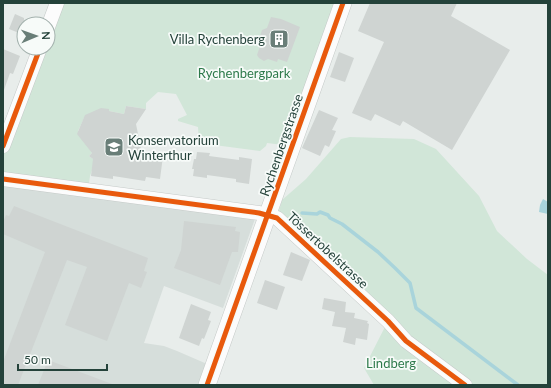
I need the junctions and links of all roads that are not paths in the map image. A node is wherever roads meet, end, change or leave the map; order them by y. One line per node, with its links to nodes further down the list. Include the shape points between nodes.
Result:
1 (57, 3): 3 (street)
2 (343, 3): 7 (street, Rychenbergstrasse)
3 (52, 16)
4 (37, 56): 5 (street)
5 (3, 146)
6 (3, 179): 7 (street, Tössertobelstrasse)
7 (268, 215): 8 (street, Rychenbergstrasse); 9 (street, Tössertobelstrasse, via 278,218 406,341)
8 (207, 385)
9 (465, 385)

